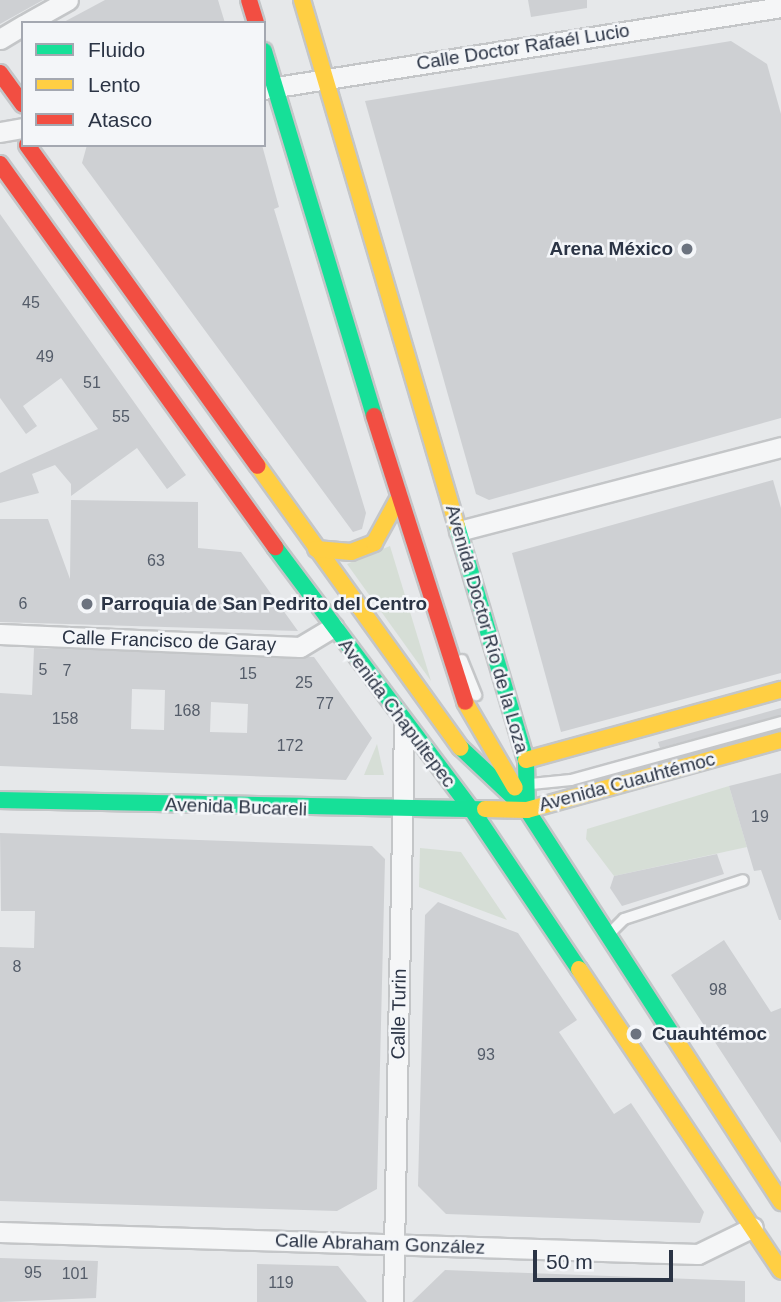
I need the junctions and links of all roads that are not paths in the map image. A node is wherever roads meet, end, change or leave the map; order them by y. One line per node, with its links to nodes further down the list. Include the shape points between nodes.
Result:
1 (68, 0): 5 (street)
2 (249, 0): 6 (main road)
3 (302, 0): 11 (main road, Avenida Doctor Río de la Loza)
4 (779, 8): 11 (street, Calle Doctor Rafaél Lucio)
5 (31, 21)
6 (255, 21)
7 (21, 26): 8 (street)
8 (0, 39)
9 (266, 63): 12 (main road, Avenida Doctor Río de la Loza)
10 (0, 73): 14 (main road)
11 (325, 78): 12 (street, Calle Doctor Rafaél Lucio); 23 (main road, Avenida Doctor Río de la Loza)
12 (270, 88): 22 (main road, Avenida Doctor Río de la Loza)
13 (0, 93): 16 (lane)
14 (21, 103)
15 (0, 108): 16 (main road, Avenida Chapultepec)
16 (18, 133)
17 (28, 147): 24 (main road, Avenida Chapultepec)
18 (39, 147): 24 (lane)
19 (52, 147): 24 (main road, Avenida Chapultepec)
20 (0, 164): 25 (main road, Avenida Chapultepec)
21 (781, 447): 23 (street)
22 (397, 501): 24 (main road, via 374,543); 32 (lane, via 483,710); 33 (main road, Avenida Doctor Río de la Loza, via 455,684)
23 (459, 531): 32 (main road, Avenida Doctor Río de la Loza)
24 (327, 550): 33 (lane, via 438,703); 37 (main road, Avenida Chapultepec, via 465,754)
25 (333, 627): 26 (street, Calle Francisco de Garay, via 300,647); 30 (main road, Avenida Chapultepec)
26 (0, 634)
27 (781, 690): 32 (main road)
28 (781, 701): 32 (lane, via 560,761)
29 (781, 722): 34 (lane, via 571,780)
30 (404, 726): 36 (main road, Avenida Chapultepec); 38 (street, Calle Turin)
31 (781, 740): 37 (main road, Avenida Cuauhtémoc)
32 (526, 760): 34 (main road, Avenida Doctor Río de la Loza)
33 (508, 776): 34 (lane); 37 (main road, Avenida Doctor Río de la Loza)
34 (527, 783): 37 (main road, Avenida Doctor Río de la Loza)
35 (0, 800): 38 (main road, Avenida Bucareli)
36 (472, 810): 37 (main road, Avenida Cuauhtémoc); 38 (main road, Avenida Bucareli); 42 (main road, Avenida Chapultepec)
37 (527, 810): 40 (main road, Avenida Chapultepec)
38 (404, 811): 44 (street, Calle Turin)
39 (743, 880): 40 (lane, via 624,919)
40 (608, 935): 41 (main road, Avenida Chapultepec)
41 (778, 1192)
42 (753, 1227): 44 (street, Calle Abraham González, via 698,1254); 45 (main road, Avenida Chapultepec)
43 (0, 1232): 44 (street, Calle Abraham González)
44 (394, 1244): 46 (street, Calle Turin)
45 (781, 1271)
46 (393, 1302)

